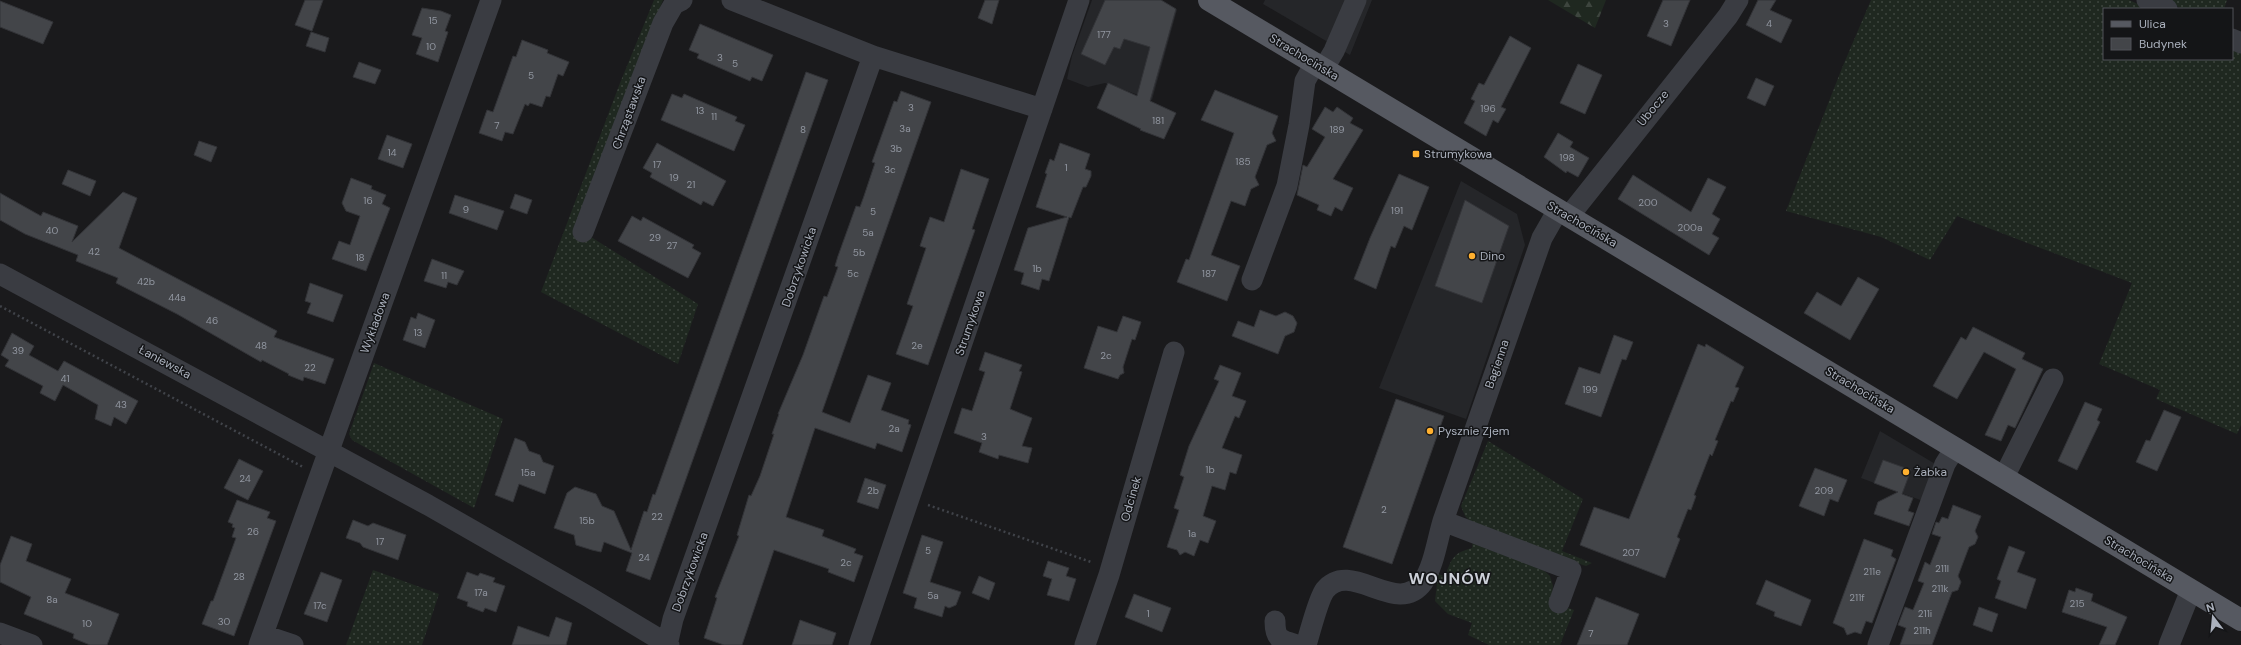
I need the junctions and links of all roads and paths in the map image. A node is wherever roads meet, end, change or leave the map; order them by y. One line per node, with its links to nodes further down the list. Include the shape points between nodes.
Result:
1 (682, 0): 14 (street, Chrząstawska, via 674,4 664,23)
2 (732, 0): 10 (street)
3 (1079, 0): 12 (street, Strumykowa)
4 (1209, 0): 11 (main road, Strachocińska)
5 (1356, 0): 11 (street, via 1334,51)
6 (1738, 0): 13 (street, Ubocze, via 1728,16)
7 (2147, 0): 9 (street)
8 (484, 2): 21 (street, Wykładowa)
9 (2165, 8)
10 (873, 56): 12 (street); 35 (street, Dobrzykowicka, via 673,619)
11 (1319, 66): 13 (main road, Strachocińska); 16 (street, via 1305,81 1288,186)
12 (1042, 109): 24 (street, Strumykowa)
13 (1563, 213): 20 (main road, Strachocińska); 25 (street, Bagienna, via 1542,238)
14 (583, 232)
15 (0, 274): 21 (street, Łaniewska)
16 (1252, 280)
17 (0, 306): 22 (path, via 301,467)
18 (1174, 352): 26 (street, Odcinek)
19 (2053, 379): 23 (street)
20 (1954, 448): 23 (main road, Strachocińska); 40 (street, via 1945,464)
21 (329, 450): 22 (street, Wykładowa); 35 (street, Łaniewska, via 576,589)
22 (321, 473): 32 (street, Wykładowa)
23 (2004, 478): 27 (main road, Strachocińska)
24 (909, 498): 26 (path); 36 (street, Strumykowa)
25 (1443, 521): 28 (street, via 1571,570); 39 (street, Bagienna, via 1430,569 1422,583 1404,594 1394,594 1346,580 1334,582 1324,591)
26 (1111, 569): 37 (street, Odcinek)
27 (2191, 590): 29 (main road, Strachocińska); 41 (street)
28 (1559, 603)
29 (2241, 620)
30 (1275, 621): 38 (street, via 1275,633 1278,638)
31 (0, 633): 33 (street)
32 (261, 640): 34 (street)
33 (32, 645)
34 (293, 645)
35 (668, 645)
36 (859, 645)
37 (1085, 645)
38 (1297, 645)
39 (1306, 645)
40 (1878, 645)
41 (2169, 645)

